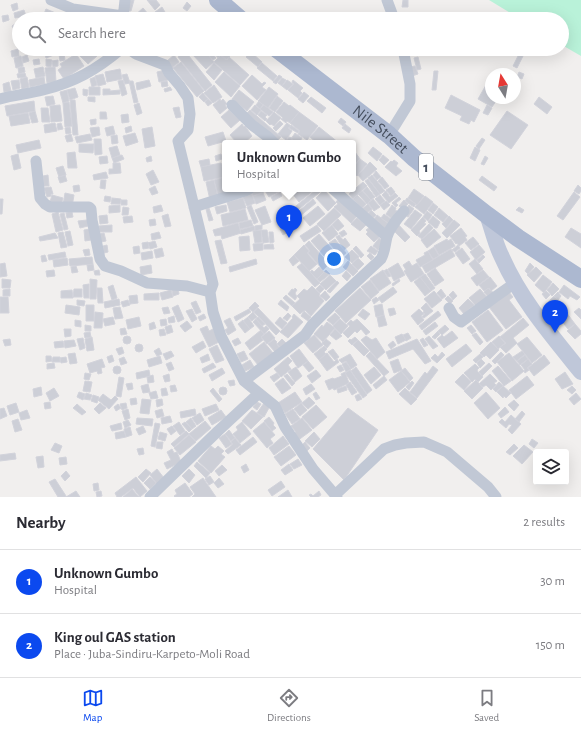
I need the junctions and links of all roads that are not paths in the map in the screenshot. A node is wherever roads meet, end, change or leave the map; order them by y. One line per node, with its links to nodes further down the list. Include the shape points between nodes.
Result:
1 (51, 0): 5 (street, via 74,9)
2 (125, 0): 6 (street)
3 (218, 0): 7 (main road)
4 (387, 0): 8 (street)
5 (92, 12)
6 (124, 12)
7 (232, 12)
8 (391, 12)
9 (112, 56): 13 (street, via 91,72 72,81)
10 (141, 56): 20 (street, via 165,65 188,98 188,130 178,141)
11 (286, 56): 15 (main road, Nile Street / 1)
12 (404, 56): 15 (street, via 410,84 410,101)
13 (0, 99)
14 (232, 105): 16 (street)
15 (390, 135): 22 (main road, Nile Street / 1, via 414,158)
16 (271, 140)
17 (36, 161): 26 (street, via 40,198 45,204 50,207 91,209 100,259 105,266 147,283 187,286)
18 (242, 192): 20 (street)
19 (335, 192): 23 (street)
20 (194, 207): 26 (street, via 213,284)
21 (404, 211): 23 (street, via 392,225)
22 (487, 215): 24 (main road, Nile Street / 1); 25 (main road, via 500,254)
23 (387, 237): 29 (street, via 385,252 381,259 334,302 305,335)
24 (581, 279)
25 (515, 284): 27 (street, via 461,322 454,317); 28 (main road)
26 (210, 292): 29 (street, via 221,336)
27 (449, 308)
28 (581, 372)
29 (244, 381): 30 (street)
30 (259, 393): 31 (street, via 275,406 285,427 313,469); 32 (street)
31 (336, 496): 33 (street, via 384,449 406,443 424,442 447,452)
32 (150, 497)
33 (496, 497)

